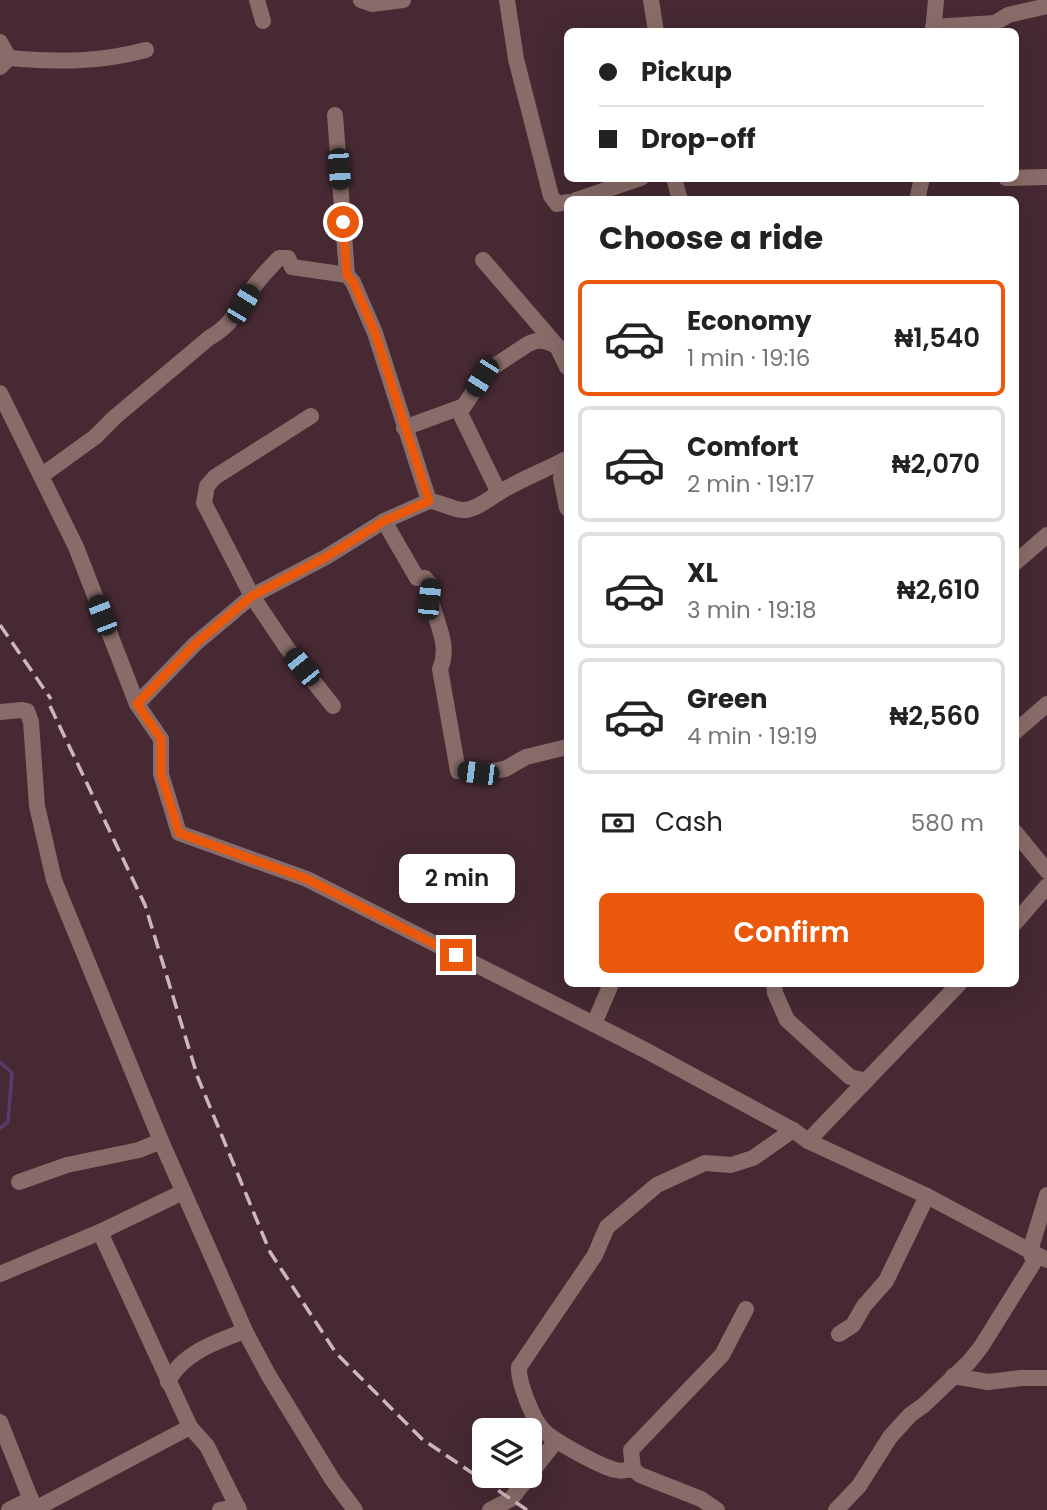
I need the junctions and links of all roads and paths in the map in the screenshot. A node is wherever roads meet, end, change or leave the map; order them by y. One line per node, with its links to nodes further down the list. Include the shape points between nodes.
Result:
1 (257, 0): 8 (street)
2 (361, 0): 3 (street, via 372,4)
3 (403, 0)
4 (507, 0): 20 (street, via 516,59 551,196 557,204)
5 (651, 0): 9 (street)
6 (936, 0): 10 (street)
7 (1047, 6): 11 (street, via 1008,15 995,23)
8 (263, 21)
9 (655, 28)
10 (933, 28)
11 (943, 28)
12 (0, 42): 14 (street)
13 (146, 50): 14 (street, via 112,59)
14 (5, 62)
15 (335, 116): 22 (street)
16 (1047, 177): 17 (street)
17 (1019, 178)
18 (628, 182): 19 (street)
19 (588, 196)
20 (564, 203)
21 (483, 260): 23 (street)
22 (347, 275): 27 (street, via 375,333); 31 (street, via 292,267 288,258 279,258 224,330)
23 (563, 355): 25 (street, via 544,340 528,344 487,371)
24 (0, 393): 31 (street)
25 (458, 410): 27 (street); 33 (street)
26 (311, 416): 39 (street, via 207,486 207,513)
27 (404, 428): 35 (street)
28 (564, 461): 30 (street)
29 (564, 467): 32 (street)
30 (544, 470): 32 (street); 33 (street)
31 (41, 476): 40 (street, via 76,547)
32 (561, 478): 34 (street)
33 (499, 493): 35 (street, via 465,510)
34 (564, 493)
35 (429, 501): 36 (street)
36 (384, 521): 39 (street); 45 (street, via 417,578 430,584 429,599 444,644 440,669 458,771 505,769 526,757)
37 (1047, 535): 38 (street)
38 (1019, 560)
39 (252, 596): 40 (street, via 195,644); 42 (street)
40 (137, 704): 53 (street, via 161,739 161,774 179,833 307,879)
41 (1047, 704): 44 (street)
42 (333, 706)
43 (0, 712): 56 (street, via 27,711 37,806 54,880)
44 (1019, 728)
45 (564, 748)
46 (1019, 837): 47 (street)
47 (1047, 871)
48 (1047, 886): 49 (street)
49 (1019, 918)
50 (610, 987): 53 (street)
51 (774, 987): 54 (street, via 786,1020 850,1077)
52 (956, 987): 54 (street)
53 (594, 1024): 55 (street)
54 (866, 1081): 57 (street)
55 (793, 1130): 57 (street); 74 (street, via 754,1158 731,1165 705,1163 657,1185 607,1227 595,1255 519,1367 536,1419)
56 (161, 1140): 58 (street); 59 (street)
57 (808, 1141): 61 (street)
58 (19, 1182)
59 (183, 1192): 62 (street); 67 (street)
60 (1047, 1195): 63 (street)
61 (927, 1196): 63 (street); 68 (street, via 886,1281 853,1325)
62 (100, 1232): 65 (street); 71 (street)
63 (1030, 1251): 64 (street); 69 (street, via 1034,1262 1014,1297 981,1347)
64 (1047, 1260)
65 (0, 1274)
66 (746, 1309): 76 (street, via 722,1355 631,1450)
67 (245, 1331): 71 (street, via 210,1344 174,1370); 82 (street)
68 (839, 1334)
69 (953, 1376): 70 (street, via 988,1382); 85 (street, via 890,1437 859,1486)
70 (1047, 1378)
71 (168, 1382): 73 (street)
72 (1, 1426): 78 (street)
73 (190, 1427): 78 (street); 79 (street, via 207,1446)
74 (556, 1441): 75 (street); 76 (street, via 615,1470)
75 (542, 1459)
76 (632, 1469): 84 (street)
77 (520, 1488): 83 (street, via 511,1499)
78 (34, 1506): 80 (street)
79 (238, 1509): 81 (street)
80 (9, 1510)
81 (220, 1510)
82 (355, 1510)
83 (489, 1510)
84 (717, 1510)
85 (836, 1510)

